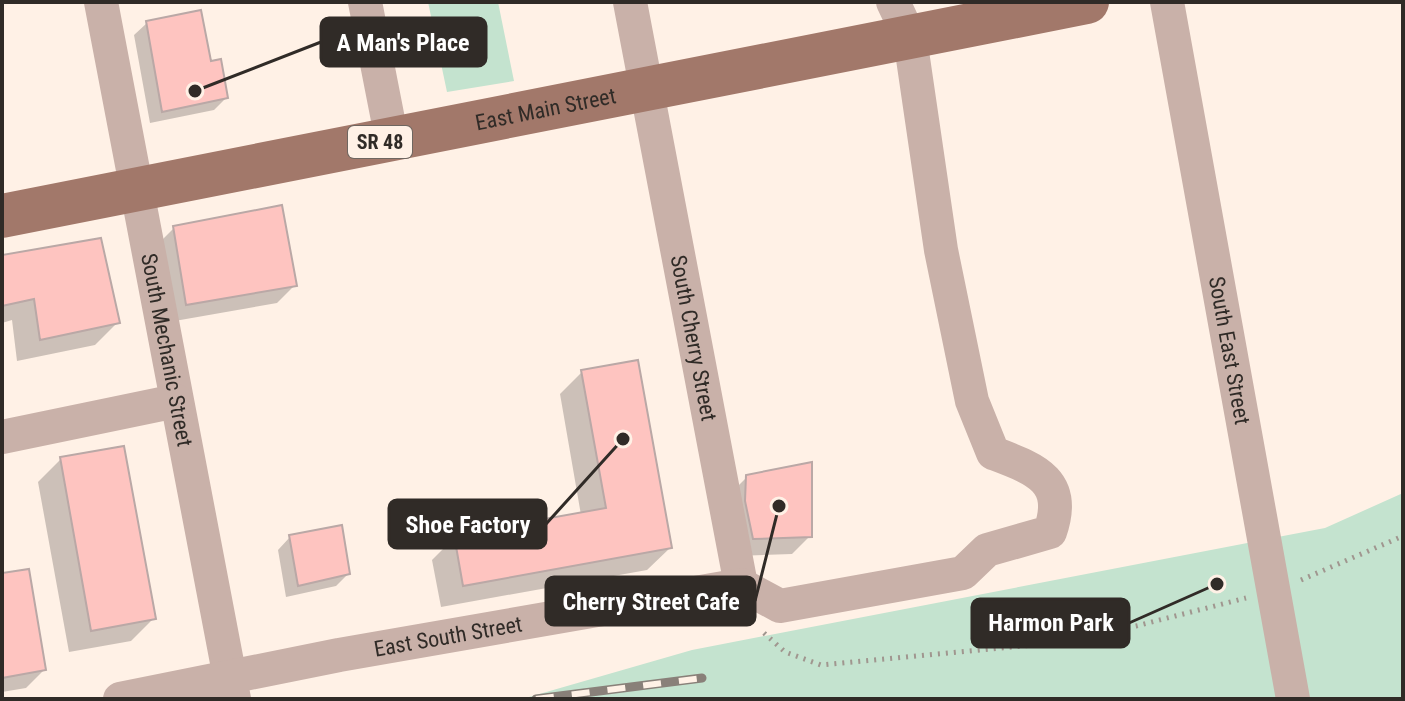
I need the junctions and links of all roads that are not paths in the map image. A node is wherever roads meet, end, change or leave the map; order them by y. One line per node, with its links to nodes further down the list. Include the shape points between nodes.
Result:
1 (101, 2): 9 (street, South Mechanic Street)
2 (365, 2): 8 (street)
3 (630, 2): 7 (street, South Cherry Street)
4 (1087, 2): 6 (main road, East Main Street / SR 48)
5 (1167, 2): 16 (street, South East Street)
6 (901, 20): 7 (main road, East Main Street / SR 48); 13 (street, via 972,401 993,453 1029,466 1049,482 1057,510 1050,532 987,550 963,573 780,606)
7 (646, 89): 8 (main road, East Main Street / SR 48); 13 (street, South Cherry Street)
8 (392, 140): 9 (main road, East Main Street / SR 48)
9 (138, 191): 10 (main road, East Main Street / SR 48); 11 (street, South Mechanic Street)
10 (2, 216)
11 (176, 401): 12 (street); 14 (street, South Mechanic Street)
12 (2, 437)
13 (741, 585): 14 (street, East South Street)
14 (232, 688): 15 (street, East South Street)
15 (120, 699)
16 (1293, 699)

